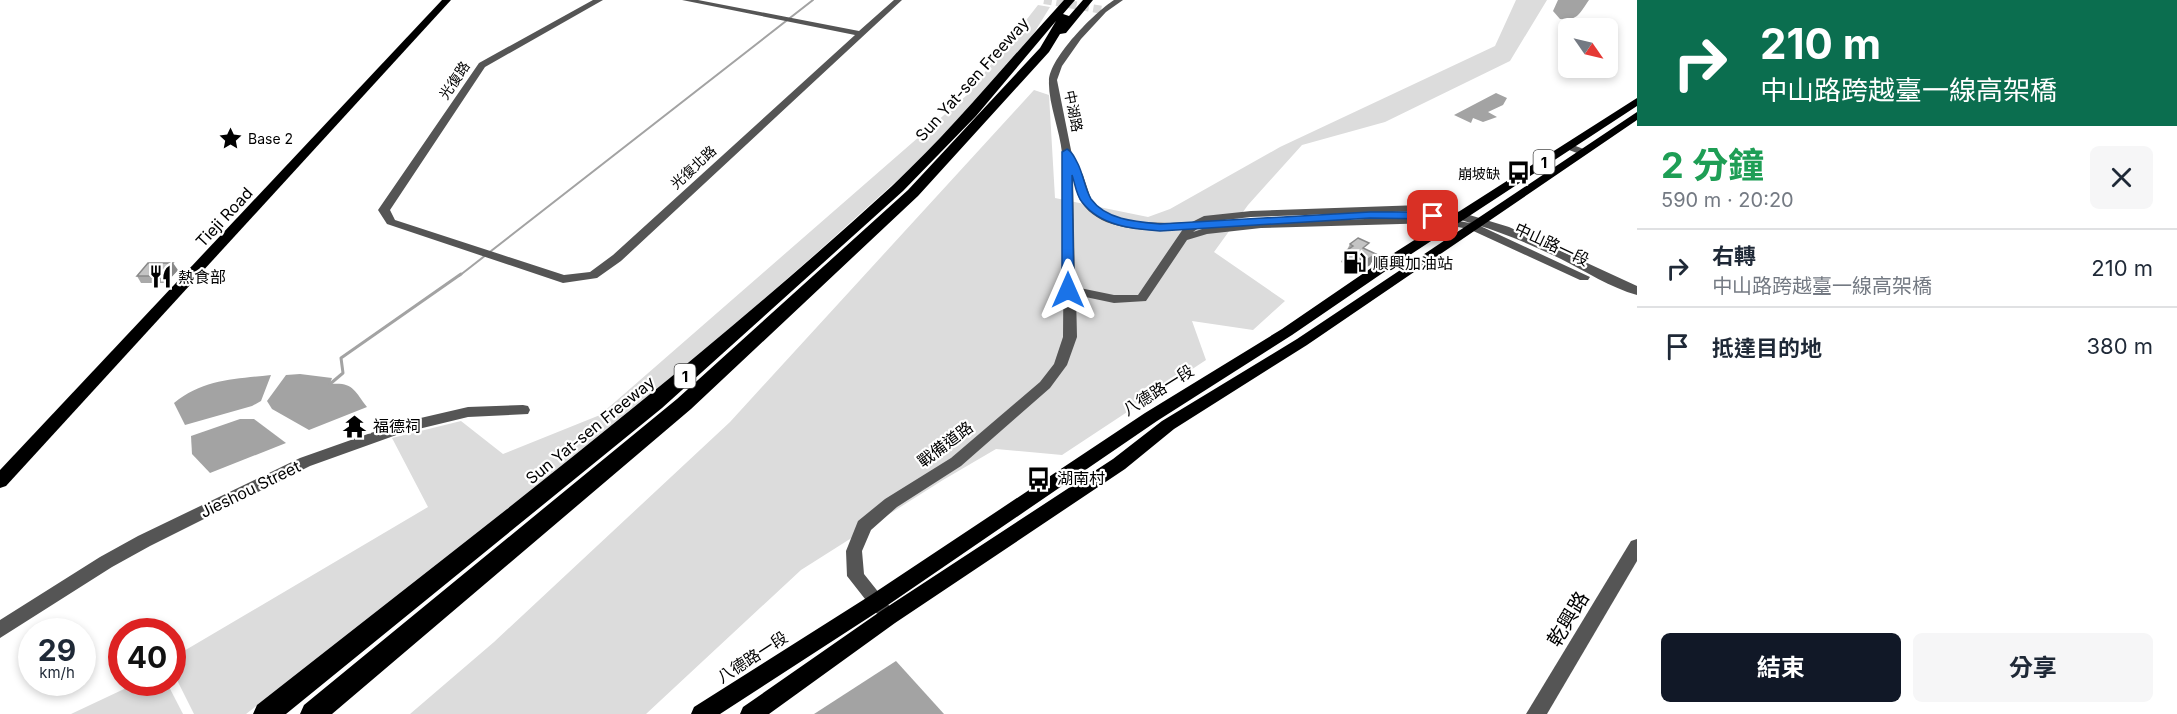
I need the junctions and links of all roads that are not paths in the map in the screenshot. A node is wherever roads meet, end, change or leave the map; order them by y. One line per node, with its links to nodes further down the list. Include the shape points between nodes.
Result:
1 (447, 0): 23 (main road, Tieji Road)
2 (599, 0): 19 (street, 光復路, via 482,65 384,210)
3 (607, 0): 19 (street, 光復路, via 490,64 396,204)
4 (686, 0): 11 (street)
5 (898, 0): 11 (street, 光復北路)
6 (1058, 0): 12 (highway)
7 (1070, 0): 12 (highway, Sun Yat-sen Freeway / 1)
8 (1075, 0): 12 (highway, Sun Yat-sen Freeway / 1)
9 (1088, 0): 12 (highway)
10 (1119, 0): 16 (street, 中湖路, via 1103,10 1078,37 1053,80)
11 (861, 34): 19 (street, 光復北路, via 639,238 593,275 563,279)
12 (1040, 44): 28 (highway, Sun Yat-sen Freeway / 1, via 898,188 673,387); 29 (highway, Sun Yat-sen Freeway / 1, via 979,124 914,193 684,404)
13 (1637, 101): 15 (main road, 八德路一段 / 1)
14 (1637, 115): 17 (main road, 八德路一段 / 1)
15 (1568, 146): 17 (street); 18 (main road, 八德路一段 / 1)
16 (1067, 152): 20 (street, 中湖路); 21 (street, via 1085,199 1099,213 1118,221 1160,227 1370,215 1446,217 1481,225)
17 (1582, 152): 18 (main road, 八德路一段 / 1)
18 (1467, 221): 20 (street, via 1261,225 1205,231 1181,243 1142,298 1116,300); 21 (street, 中山路一段); 25 (main road, 八德路一段 / 1, via 1385,265); 26 (main road, 八德路一段 / 1, via 1302,342 1168,425 1119,464)
19 (391, 222)
20 (1068, 290): 25 (street, 戰備道路, via 1070,337 1060,365 1045,385 956,462 864,525 854,552 856,576)
21 (1636, 295)
22 (523, 410): 27 (street, Jieshou Street, via 468,412 399,428 305,462 116,557)
23 (0, 482)
24 (1637, 546): 32 (street, 乾興路)
25 (878, 601): 26 (street, 戰備道路); 30 (main road, 八德路一段 / 1)
26 (888, 617): 31 (main road, 八德路一段 / 1)
27 (0, 630)
28 (266, 714)
29 (313, 714)
30 (702, 714)
31 (751, 714)
32 (1536, 714)

